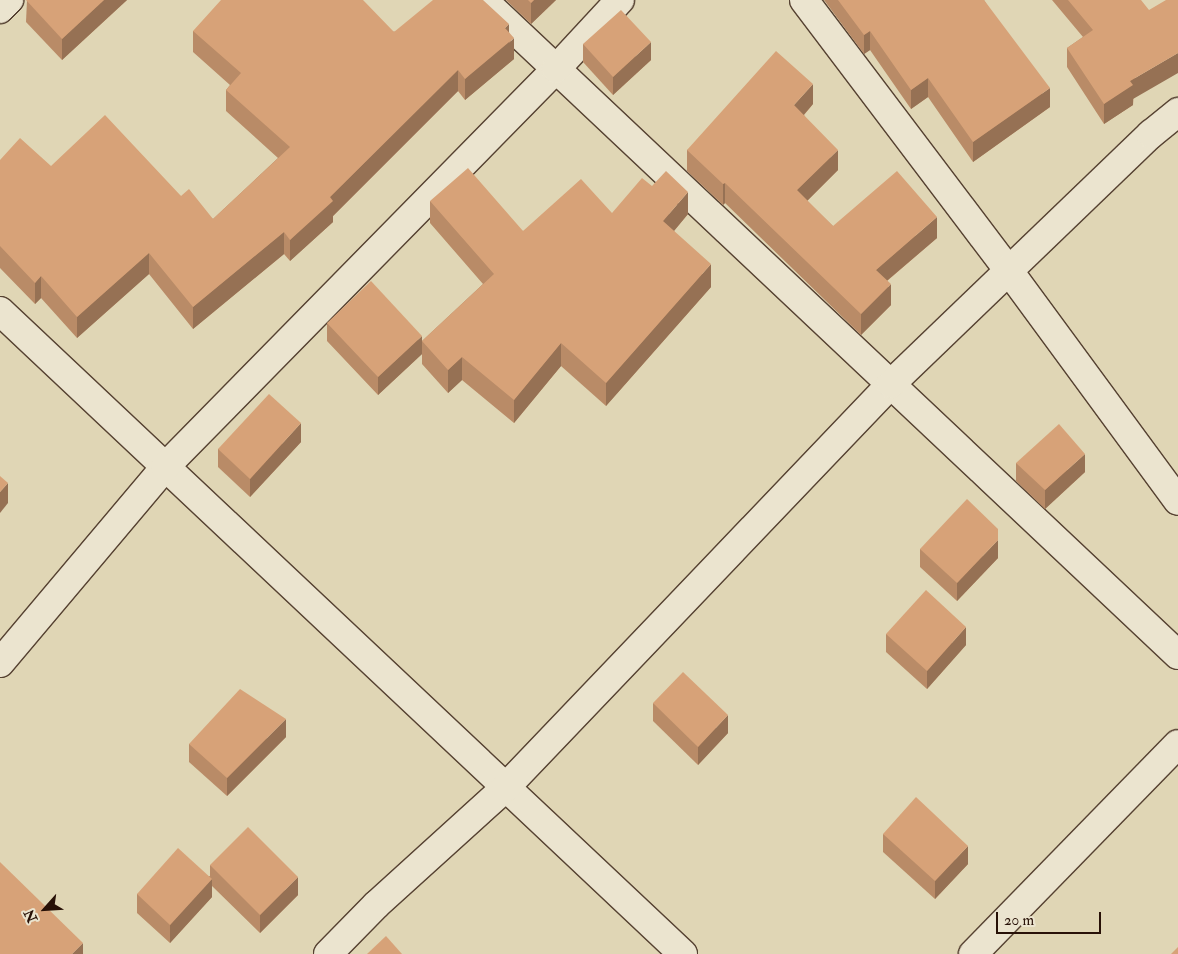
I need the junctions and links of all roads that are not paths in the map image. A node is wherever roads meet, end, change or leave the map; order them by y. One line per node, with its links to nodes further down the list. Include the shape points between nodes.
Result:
1 (9, 0): 5 (street)
2 (483, 0): 6 (street)
3 (620, 0): 6 (street)
4 (804, 0): 8 (street)
5 (0, 9)
6 (556, 69): 10 (street); 11 (street)
7 (1178, 112): 8 (street)
8 (1009, 271): 10 (street); 12 (street)
9 (0, 311): 11 (street)
10 (891, 384): 13 (street); 16 (street)
11 (165, 467): 14 (street); 16 (street)
12 (1178, 502)
13 (1178, 655)
14 (0, 663)
15 (1178, 744): 19 (street)
16 (506, 787): 17 (street, via 376,905); 18 (street)
17 (328, 954)
18 (683, 954)
19 (973, 954)

